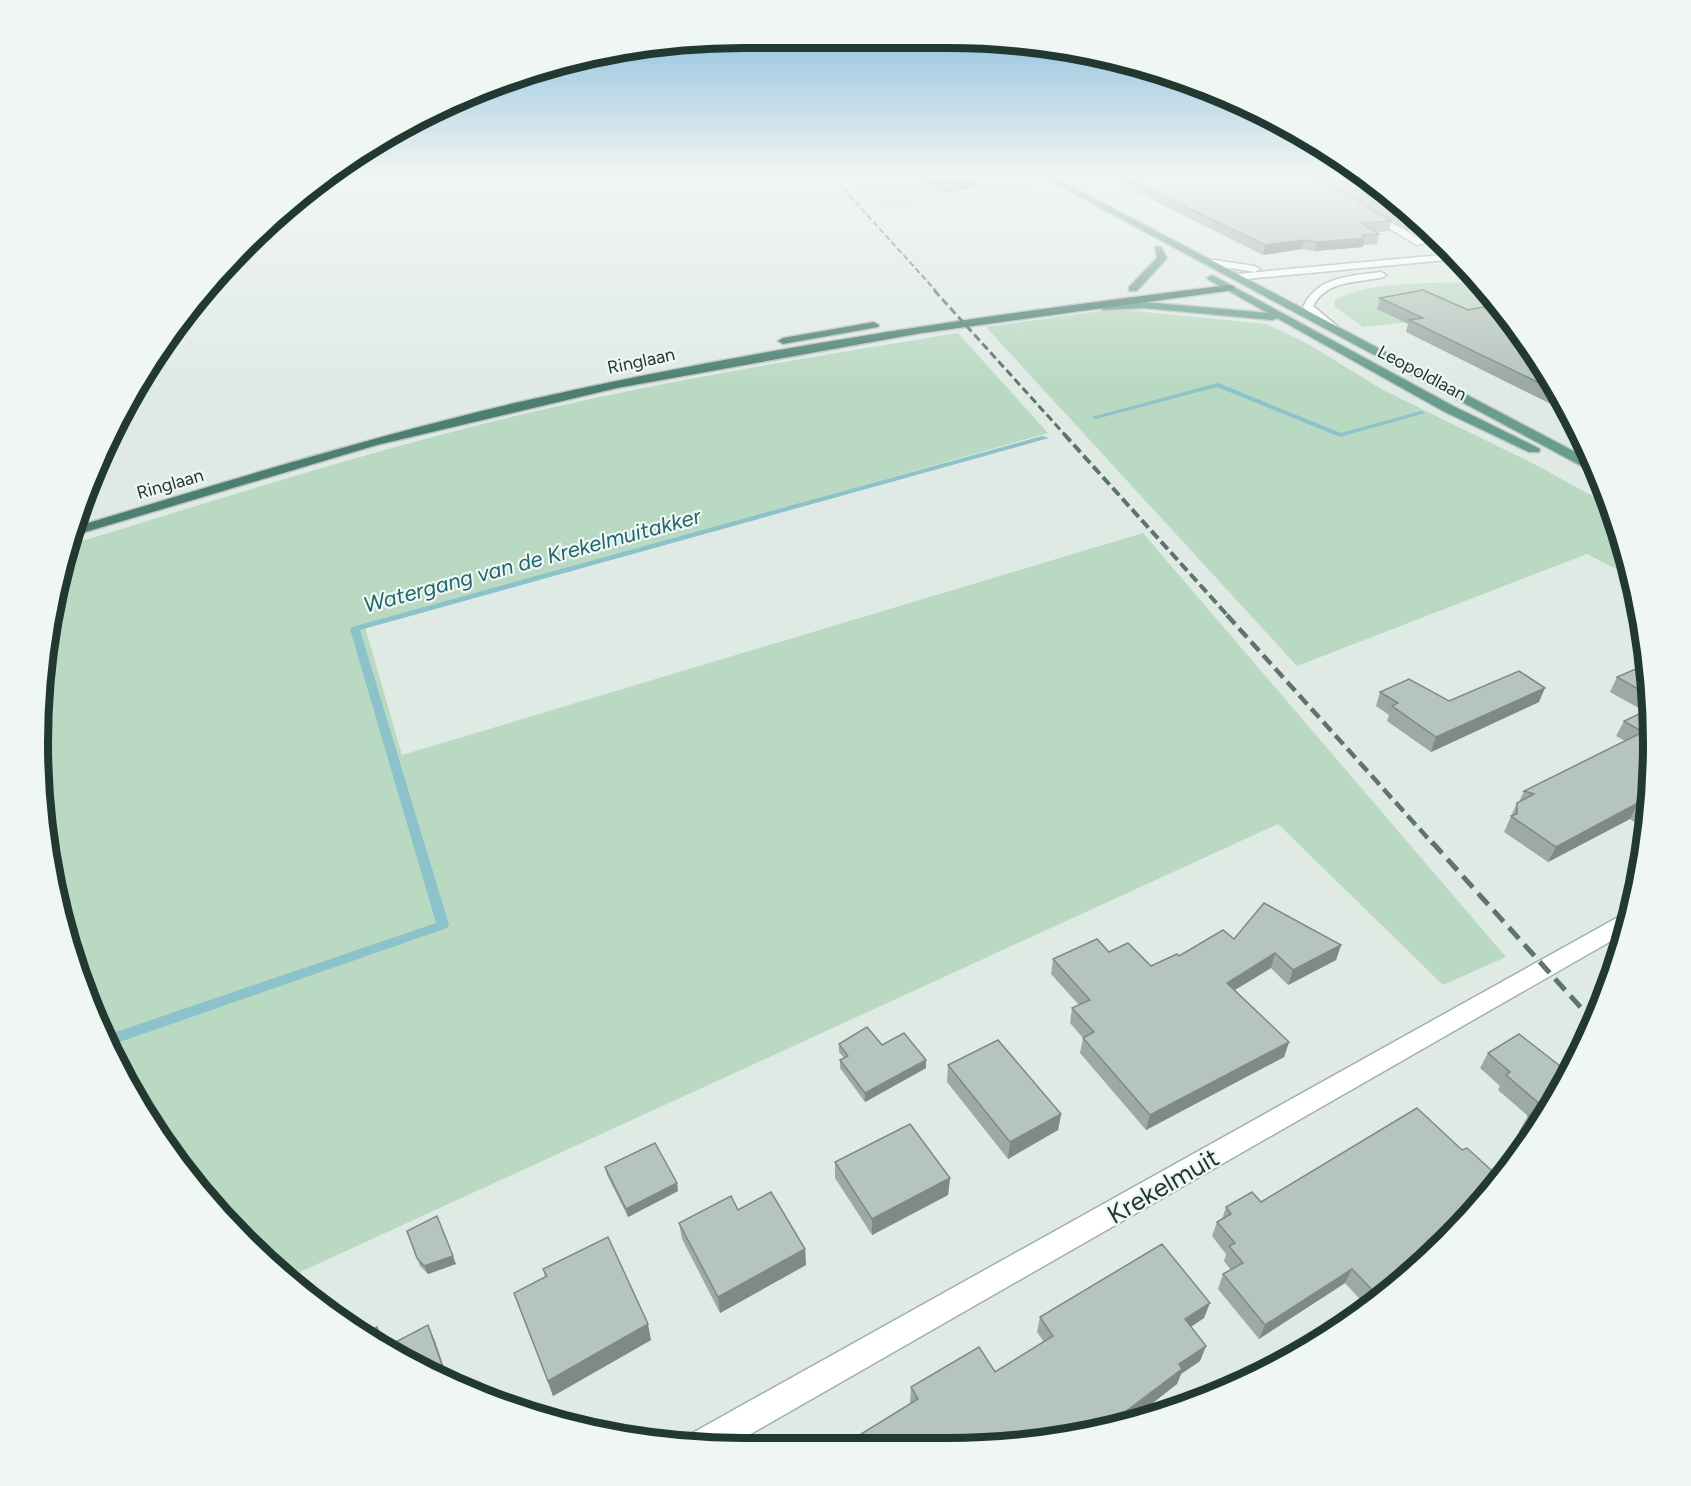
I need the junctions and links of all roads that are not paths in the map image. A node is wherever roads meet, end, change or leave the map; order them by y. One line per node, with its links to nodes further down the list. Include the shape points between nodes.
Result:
1 (1150, 244): 3 (main road)
2 (1175, 244): 6 (main road)
3 (1158, 249): 5 (main road); 12 (main road, via 1162,258)
4 (1444, 257): 7 (main road)
5 (1178, 259)
6 (1207, 262): 7 (main road); 9 (main road)
7 (1313, 270): 9 (main road)
8 (1211, 277): 9 (main road); 11 (main road, Leopoldlaan); 12 (highway, Ringlaan)
9 (1236, 277): 10 (main road, Leopoldlaan)
10 (1253, 286): 11 (main road); 15 (main road, Leopoldlaan); 15 (main road, via 1386,275 1326,285 1314,293 1308,307)
11 (1230, 288): 13 (highway, Ringlaan); 14 (main road, Leopoldlaan)
12 (1132, 289): 18 (highway, Ringlaan, via 886,323 625,373 396,425)
13 (1075, 307): 14 (main road, via 1143,305); 19 (highway, Ringlaan, via 921,329 623,383 414,431)
14 (1285, 320): 17 (main road, Leopoldlaan, via 1449,409)
15 (1333, 328): 16 (main road, Leopoldlaan)
16 (1583, 461)
17 (1590, 477)
18 (87, 514)
19 (82, 530)
20 (1618, 927): 21 (main road, Krekelmuit)
21 (715, 1437)

